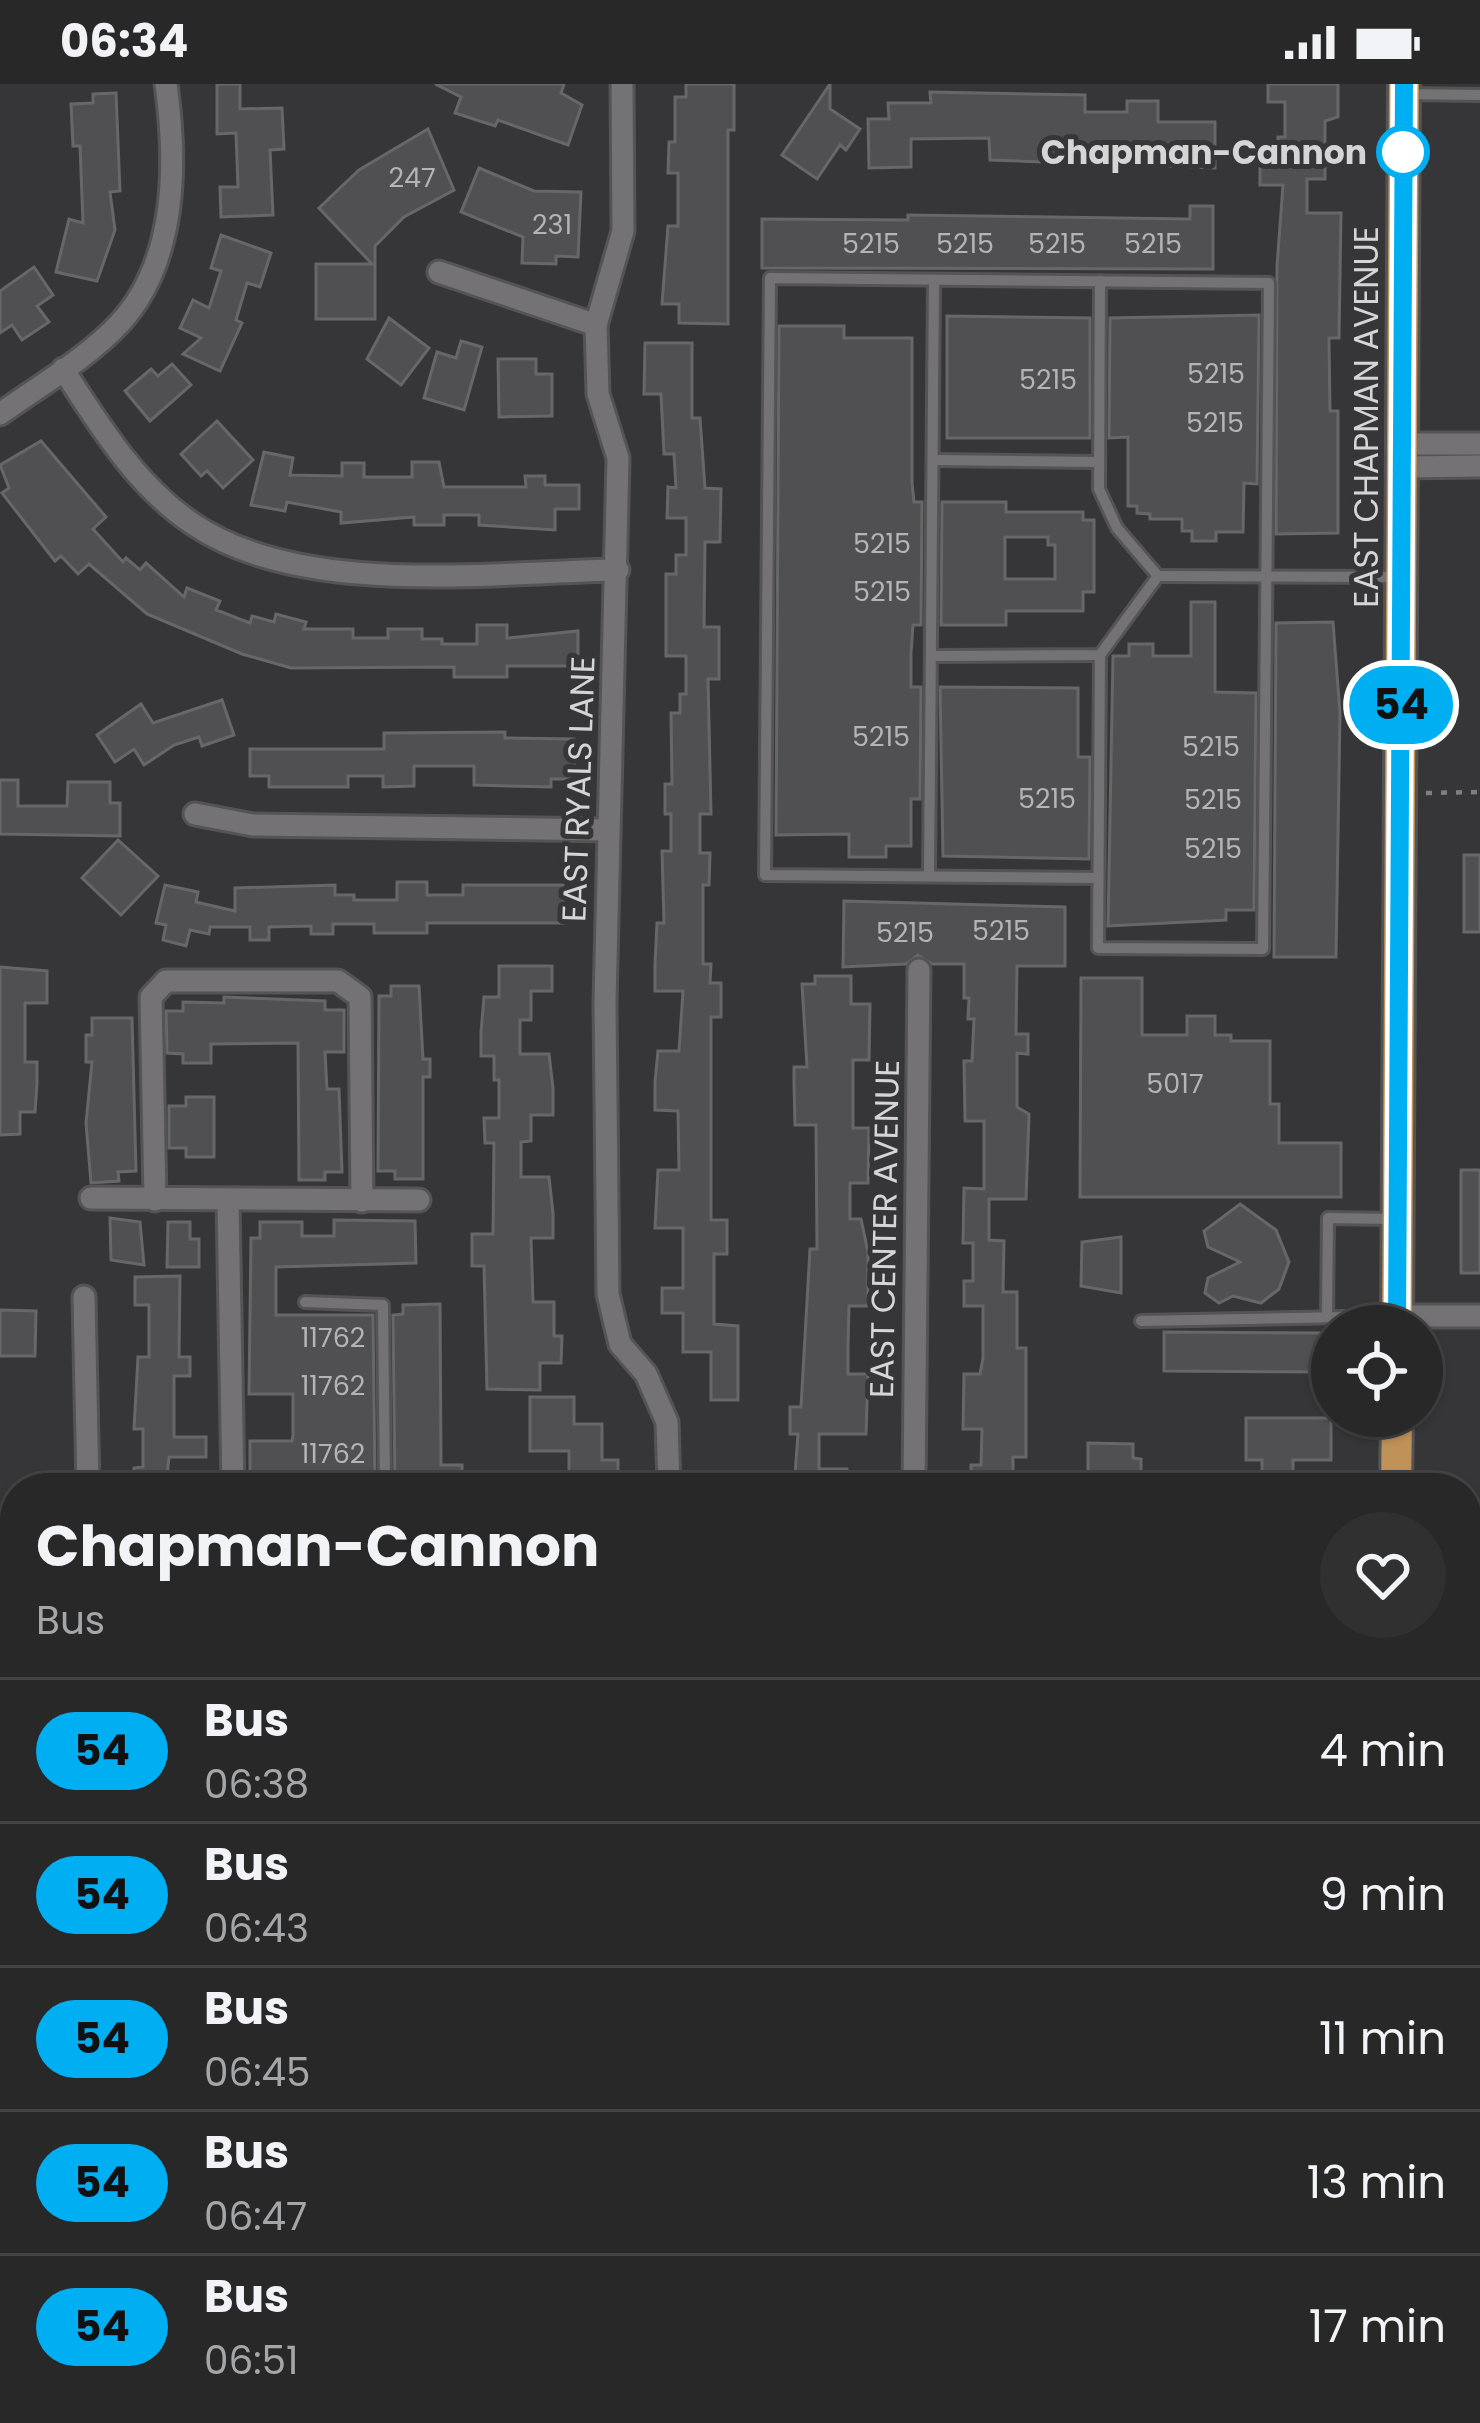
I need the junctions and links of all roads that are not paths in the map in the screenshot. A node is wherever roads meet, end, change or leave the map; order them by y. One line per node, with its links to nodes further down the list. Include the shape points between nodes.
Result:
1 (166, 84): 9 (street, via 171,192 163,243 119,324)
2 (622, 84): 8 (street, EAST RYALS LANE, via 623,231)
3 (1404, 89): 4 (lane); 12 (main road, EAST CHAPMAN AVENUE)
4 (1480, 95)
5 (439, 272): 8 (street)
6 (934, 280): 7 (lane); 13 (lane); 24 (lane, via 770,278 764,875)
7 (1100, 281): 14 (lane); 18 (lane, via 1269,283)
8 (596, 325): 16 (street, EAST RYALS LANE, via 598,394 618,458)
9 (63, 369): 10 (street); 16 (street, via 152,488 194,525 264,556 366,573)
10 (0, 414)
11 (1480, 444): 12 (street)
12 (1402, 456): 15 (street); 19 (main road, EAST CHAPMAN AVENUE)
13 (933, 460): 14 (lane); 21 (lane)
14 (1098, 462): 17 (lane, via 1117,527)
15 (1480, 466)
16 (618, 570): 23 (street, EAST RYALS LANE)
17 (1158, 576): 18 (lane); 20 (lane)
18 (1265, 576): 19 (lane); 25 (lane, via 1263,949 1098,947)
19 (1401, 577): 32 (main road, EAST CHAPMAN AVENUE)
20 (1100, 655): 21 (lane); 25 (lane)
21 (931, 656): 24 (lane)
22 (195, 814): 23 (street, via 253,825)
23 (608, 830): 45 (street, EAST RYALS LANE, via 608,1294 620,1343 646,1374 667,1422)
24 (929, 877): 25 (lane)
25 (1098, 878)
26 (919, 970): 46 (street, EAST CENTER AVENUE)
27 (91, 1198): 28 (street)
28 (155, 1200): 30 (street, via 151,997 166,981 338,981 360,997); 31 (street)
29 (419, 1200): 30 (street)
30 (362, 1201): 31 (street)
31 (228, 1202): 43 (street)
32 (1398, 1219): 35 (lane, via 1328,1218); 36 (main road, EAST CHAPMAN AVENUE)
33 (84, 1297): 42 (street)
34 (305, 1302): 44 (lane, via 383,1305)
35 (1327, 1305)
36 (1397, 1305)
37 (1311, 1316): 40 (lane)
38 (1480, 1316): 39 (street)
39 (1443, 1318)
40 (1141, 1321)
41 (1396, 1437): 47 (main road)
42 (88, 1473)
43 (233, 1473)
44 (385, 1473)
45 (669, 1473)
46 (914, 1473)
47 (1396, 1473)

